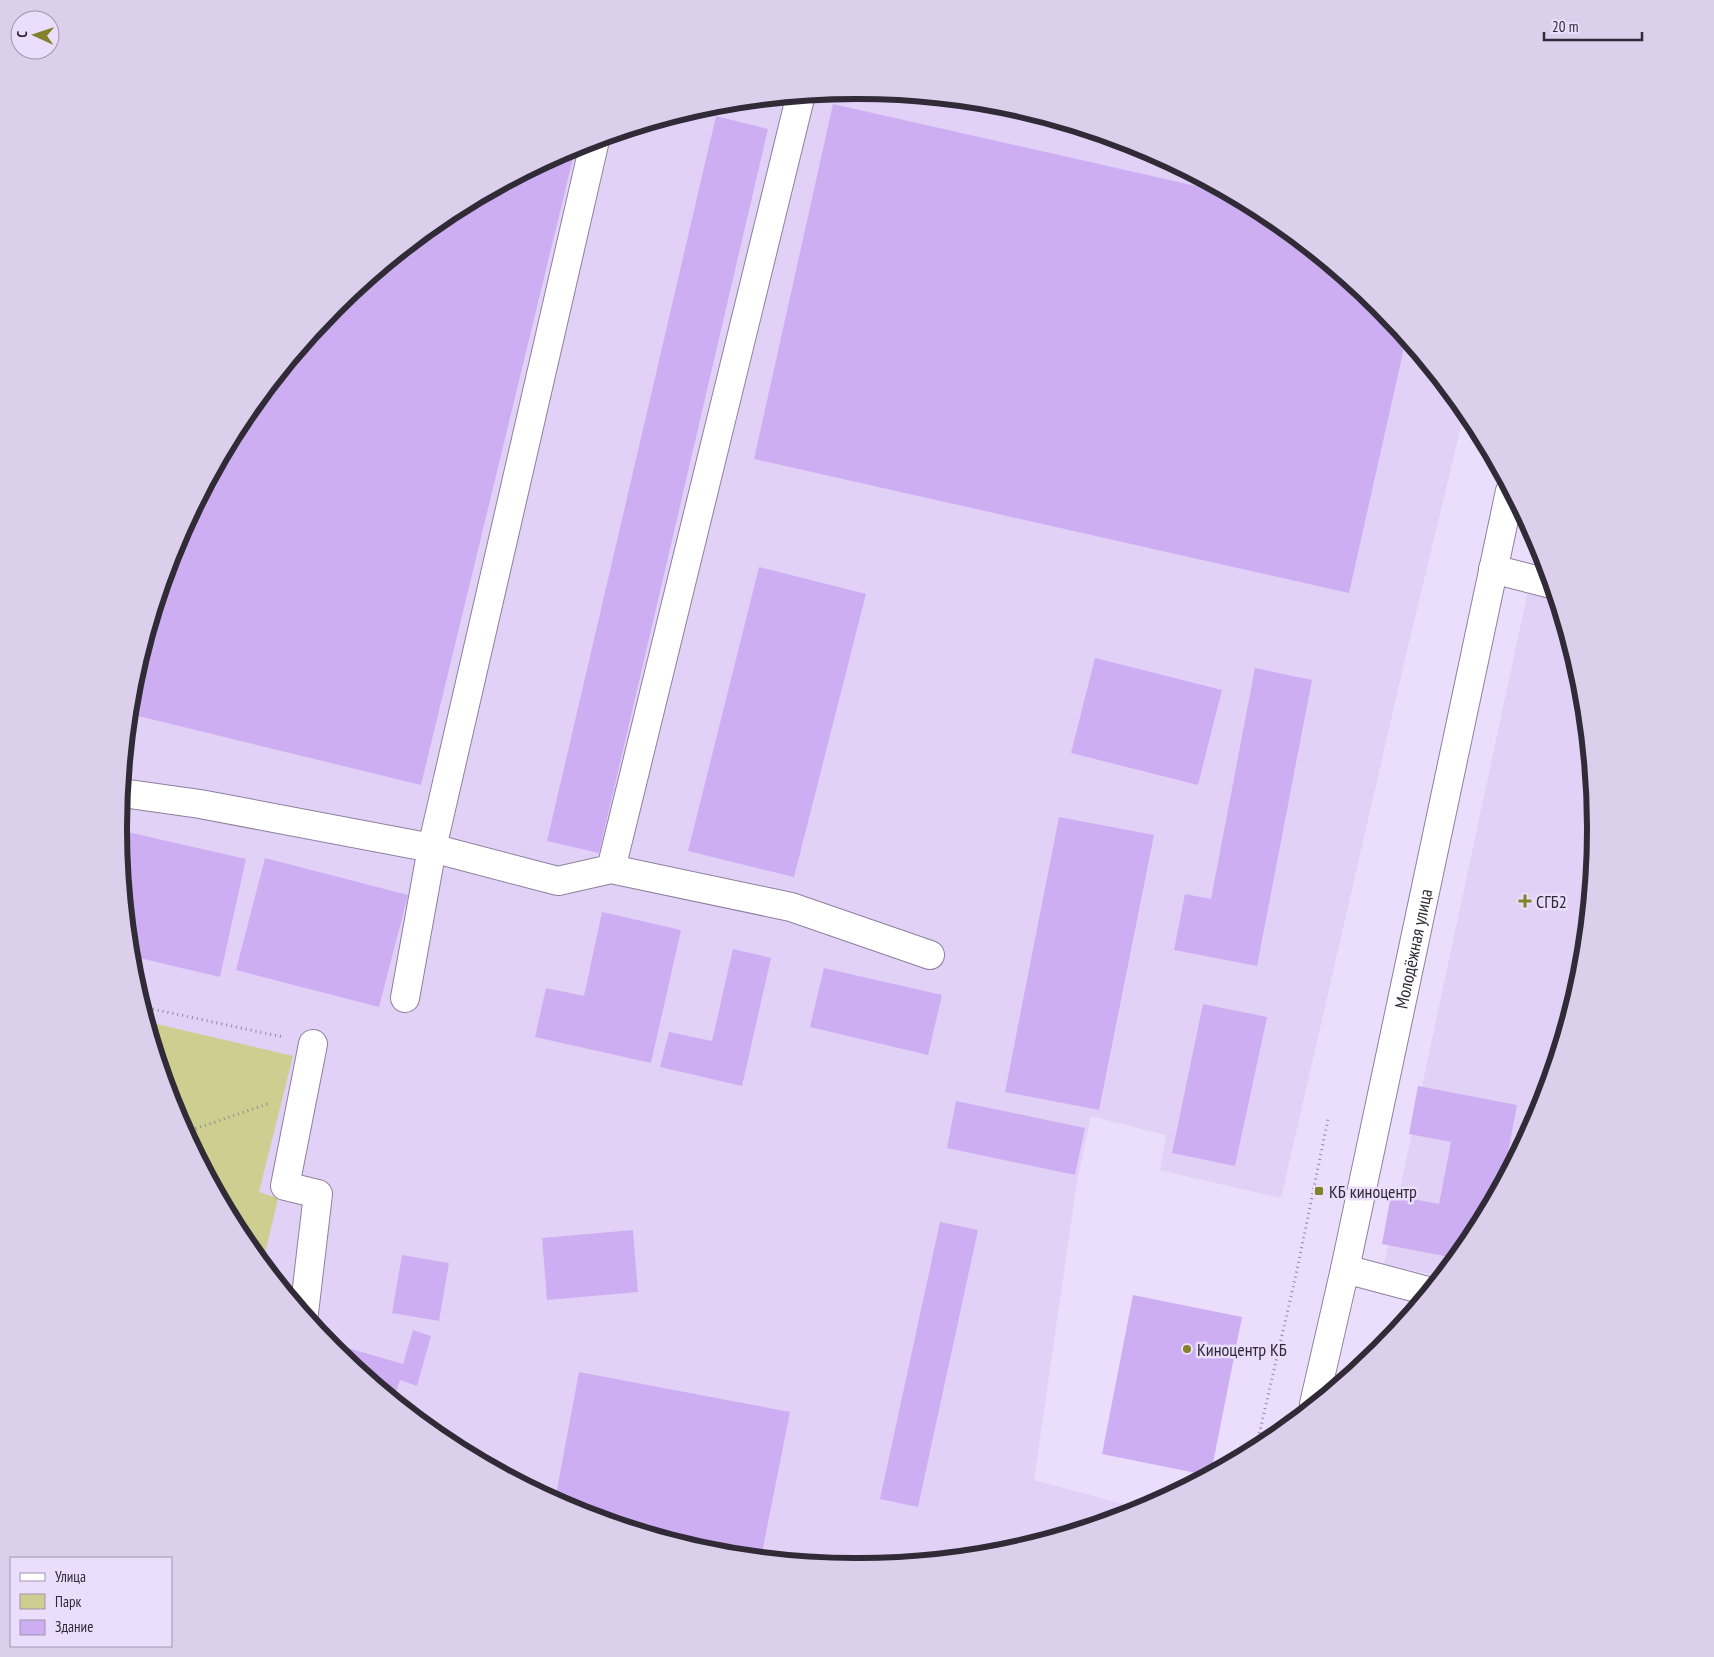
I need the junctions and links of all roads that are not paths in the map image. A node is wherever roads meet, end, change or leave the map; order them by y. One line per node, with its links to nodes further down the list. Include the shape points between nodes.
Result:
1 (799, 101): 8 (main road)
2 (593, 148): 7 (main road)
3 (1508, 500): 4 (main road, Молодёжная улица)
4 (1493, 569): 5 (main road); 12 (main road, Молодёжная улица)
5 (1543, 582)
6 (128, 794): 7 (main road, via 200,804)
7 (432, 848): 8 (main road, via 558,881); 10 (main road)
8 (611, 869): 9 (main road, via 791,907)
9 (930, 955)
10 (405, 998)
11 (313, 1044): 14 (main road, via 285,1186 318,1194)
12 (1345, 1269): 13 (main road); 15 (main road, Молодёжная улица)
13 (1423, 1290)
14 (305, 1306)
15 (1316, 1395)

